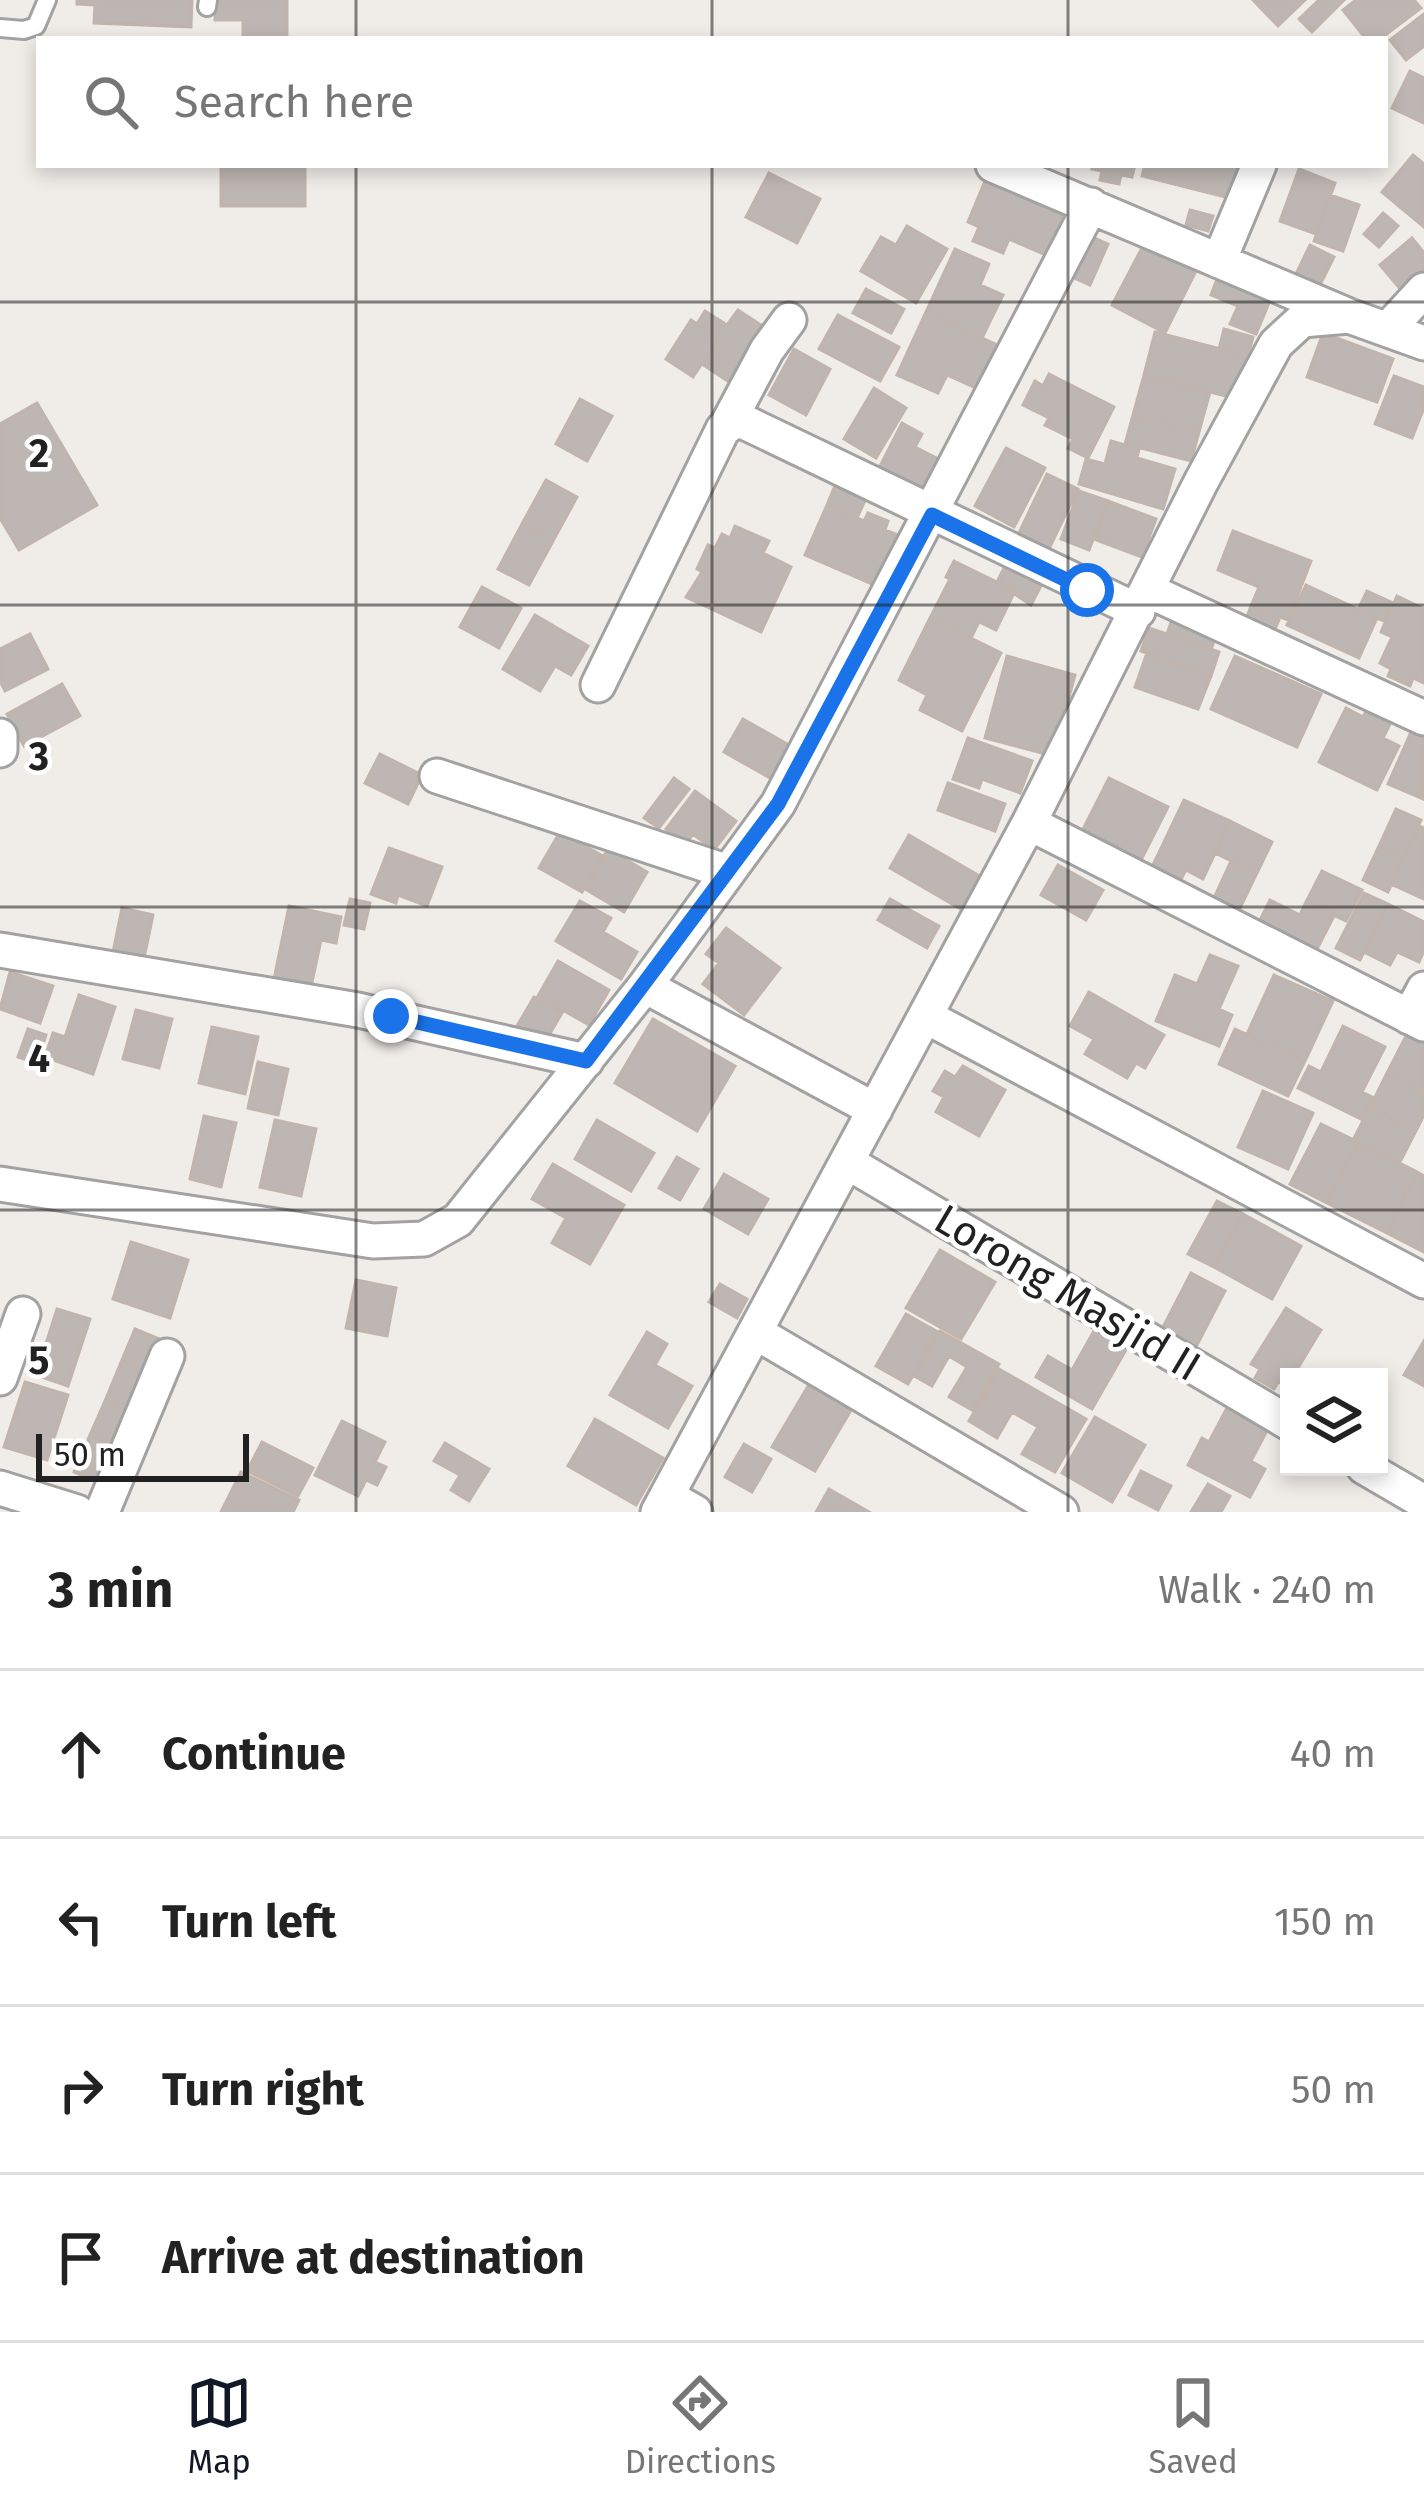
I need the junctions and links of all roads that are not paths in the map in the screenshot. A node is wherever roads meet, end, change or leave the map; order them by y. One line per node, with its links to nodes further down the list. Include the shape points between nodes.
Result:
1 (47, 0): 2 (lane, via 36,26)
2 (0, 28)
3 (1000, 168): 5 (street)
4 (1257, 168): 6 (street)
5 (1091, 205): 6 (street); 13 (street)
6 (1219, 261): 8 (street)
7 (1424, 290): 10 (street)
8 (1349, 316): 10 (street); 14 (street, via 1316,316 1284,334)
9 (788, 320): 12 (street)
10 (1388, 329): 11 (street)
11 (1424, 344)
12 (728, 422): 13 (street, via 744,420); 15 (street)
13 (932, 515): 14 (street); 21 (street, via 778,804)
14 (1143, 600): 16 (street); 20 (street)
15 (598, 685)
16 (1424, 718)
17 (0, 736): 18 (street)
18 (0, 750)
19 (436, 776): 21 (street)
20 (1029, 823): 24 (street); 25 (street)
21 (728, 872): 23 (street)
22 (0, 950): 26 (street, via 358,1010)
23 (645, 986): 26 (street); 27 (street)
24 (1419, 1010)
25 (925, 1016): 27 (street); 30 (street)
26 (586, 1061): 29 (street, via 480,1197 447,1230 424,1239 331,1236)
27 (875, 1110): 28 (street)
28 (847, 1162): 32 (street); 35 (street, Lorong Masjid II)
29 (0, 1184)
30 (1424, 1281)
31 (23, 1313): 34 (street)
32 (754, 1332): 39 (street); 42 (street)
33 (167, 1356): 41 (street)
34 (0, 1378)
35 (1280, 1418)
36 (1379, 1476): 38 (street)
37 (0, 1488): 40 (street)
38 (1424, 1502)
39 (673, 1507)
40 (77, 1512)
41 (102, 1512)
42 (1061, 1512)

